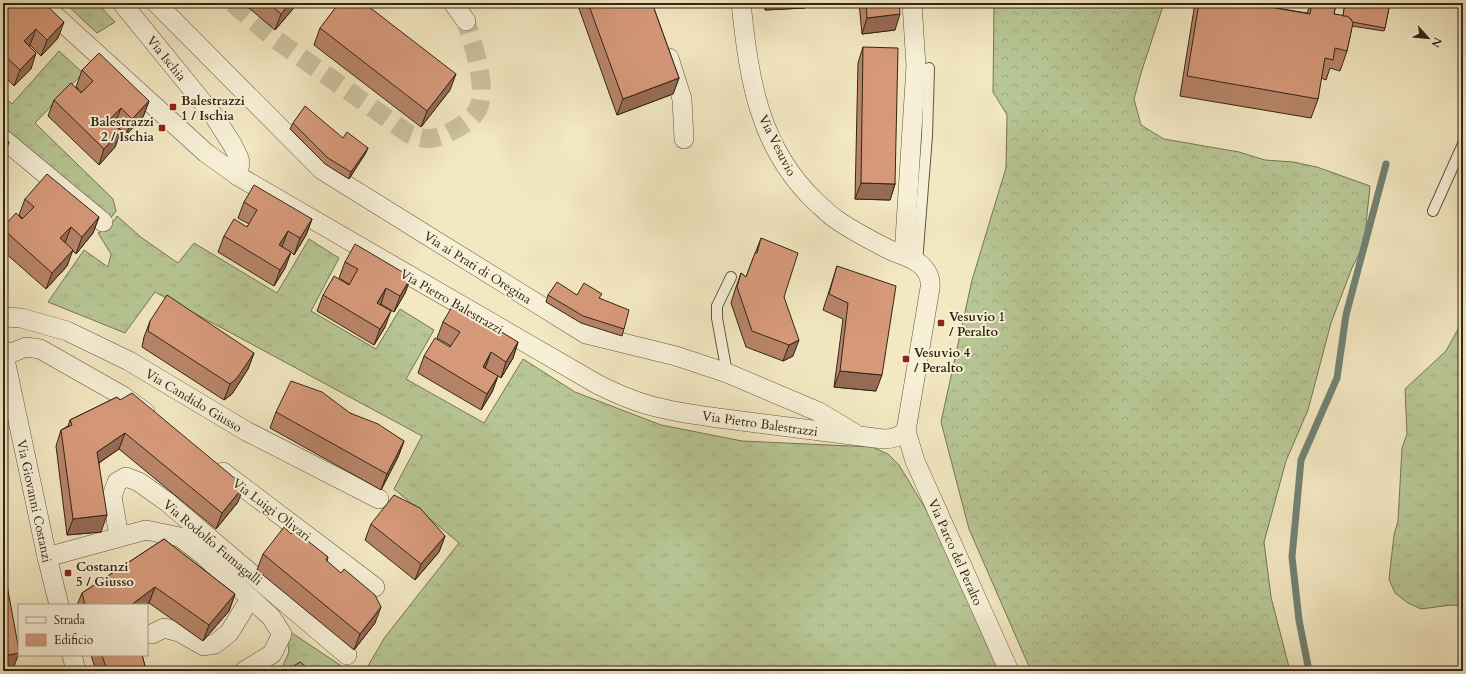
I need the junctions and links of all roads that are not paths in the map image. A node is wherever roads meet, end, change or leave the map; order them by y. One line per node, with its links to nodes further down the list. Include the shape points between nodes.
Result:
1 (41, 3): 13 (street, Via Pietro Balestrazzi, via 200,148)
2 (122, 3): 13 (street, Via Ischia, via 214,116 238,156)
3 (156, 3): 20 (street, Via ai Prati di Oregina, via 322,170 586,334 676,356)
4 (453, 3): 7 (street)
5 (741, 3): 16 (street, Via Vesuvio, via 756,101 767,129 790,172 804,190 836,220)
6 (912, 3): 16 (street, via 916,66)
7 (466, 21)
8 (663, 40): 11 (street, via 682,99)
9 (929, 68): 16 (lane, via 927,136)
10 (3, 139): 15 (street)
11 (684, 139)
12 (1463, 144): 14 (lane)
13 (238, 176): 23 (street, Via Pietro Balestrazzi, via 597,384 628,399 692,414)
14 (1433, 211)
15 (103, 222)
16 (911, 259): 22 (street, Via Vesuvio, via 927,273 930,283)
17 (731, 277): 20 (lane, via 717,306)
18 (3, 317): 25 (street, Via Candido Giusso, via 21,318 67,330 129,361 246,431)
19 (4, 353): 21 (street, via 26,347 40,349 123,396); 27 (street, Via Giovanni Costanzi)
20 (727, 373): 23 (street, Via ai Prati di Oregina, via 819,412)
21 (161, 424)
22 (906, 431): 23 (street, Via Pietro Balestrazzi, via 893,439); 36 (street, Via Parco del Peralto, via 915,461)
23 (859, 435)
24 (211, 463): 28 (street, Via Luigi Olivari)
25 (378, 499)
26 (119, 536): 27 (street, Via Rodolfo Fumagalli); 29 (street, Via Rodolfo Fumagalli, via 146,530 180,537); 32 (street, Via Rodolfo Fumagalli, via 112,496 117,482 126,477 167,502)
27 (47, 557): 30 (street, Via Giovanni Costanzi)
28 (375, 587)
29 (250, 599): 31 (street, Via Rodolfo Fumagalli, via 228,633 215,644 204,646 179,632 164,628); 35 (street, Via Rodolfo Fumagalli, via 271,617 282,634 272,654)
30 (59, 604)
31 (152, 634)
32 (347, 655)
33 (72, 656): 34 (street)
34 (76, 671)
35 (244, 671)
36 (1009, 671)

